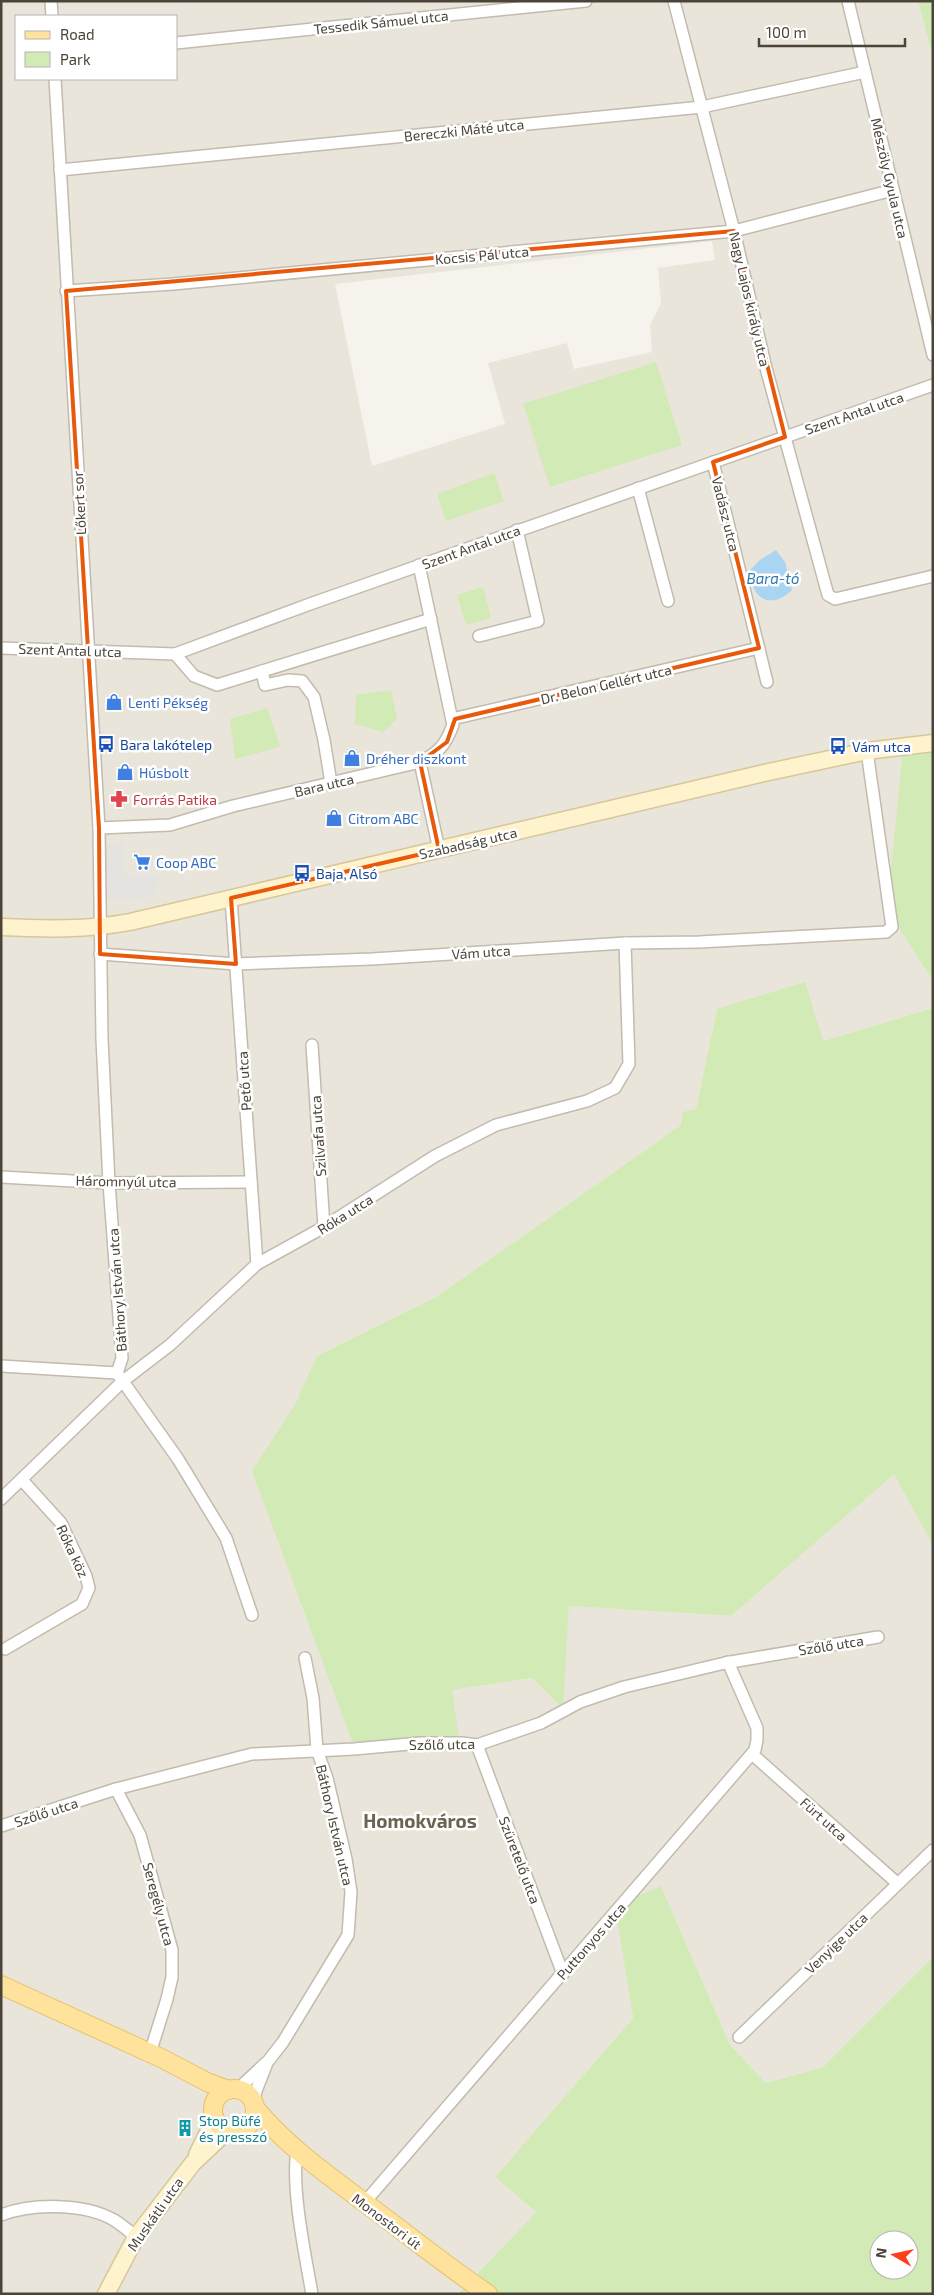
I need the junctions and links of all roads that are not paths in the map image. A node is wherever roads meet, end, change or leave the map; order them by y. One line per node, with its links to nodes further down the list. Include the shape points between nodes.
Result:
1 (51, 1): 5 (street)
2 (586, 1): 6 (street, Tessedik Sámuel utca)
3 (674, 1): 9 (street, Nagy Lajos király utca)
4 (848, 1): 7 (street, Mészöly Gyula utca)
5 (52, 15)
6 (178, 43)
7 (865, 72): 9 (street, Bereczki Máté utca); 11 (street, Mészöly Gyula utca)
8 (55, 80): 10 (street, Lőkert sor)
9 (702, 107): 10 (street, Bereczki Máté utca); 12 (street, Nagy Lajos király utca)
10 (60, 170): 13 (street, Lőkert sor)
11 (893, 190): 12 (street, Kocsis Pál utca); 14 (street, Mészöly Gyula utca)
12 (734, 231): 13 (street, Kocsis Pál utca); 16 (street, Nagy Lajos király utca)
13 (66, 291): 27 (street, Lőkert sor)
14 (933, 355)
15 (933, 385): 16 (street, Szent Antal utca)
16 (784, 437): 17 (street, Szent Antal utca); 21 (street, Nagy Lajos király utca, via 828,595 835,599)
17 (712, 462): 18 (street, Szent Antal utca); 26 (street, Vadász utca)
18 (638, 488): 19 (street, Szent Antal utca); 22 (street)
19 (517, 530): 20 (street, Szent Antal utca); 24 (street, via 538,621)
20 (419, 565): 23 (street, Bara utca); 28 (street, Szent Antal utca)
21 (933, 576)
22 (668, 601)
23 (431, 619): 29 (street); 31 (street, Bara utca)
24 (479, 636)
25 (1, 648): 27 (street, Szent Antal utca)
26 (760, 648): 30 (street, Vadász utca); 31 (street, Dr. Belon Gellért utca)
27 (88, 651): 28 (street, Szent Antal utca); 36 (street, Lőkert sor)
28 (175, 654): 29 (street, via 194,676 217,685)
29 (262, 671): 35 (street, via 265,686 288,680 302,681 314,697)
30 (767, 682)
31 (452, 719): 34 (street, Bara utca, via 447,742 434,755)
32 (933, 743): 33 (main road, Szabadság utca)
33 (867, 752): 37 (main road, Szabadság utca, via 764,773); 41 (street, Vám utca, via 892,927 886,932)
34 (420, 762): 35 (street, Bara utca); 37 (street)
35 (331, 783): 36 (street, Bara utca, via 170,825)
36 (99, 828): 40 (street, Lőkert sor)
37 (439, 850): 38 (main road, Szabadság utca)
38 (231, 898): 40 (main road, Szabadság utca); 43 (street, Pető utca)
39 (1, 927): 40 (main road, Szabadság utca)
40 (102, 927): 42 (street, Báthory István utca)
41 (625, 943): 43 (street, Vám utca); 48 (street, Róka utca, via 628,1064 615,1088 587,1101 496,1125 435,1156)
42 (100, 954): 43 (street, Vám utca); 47 (street, Báthory István utca)
43 (236, 964): 46 (street, Pető utca)
44 (312, 1045): 48 (street, Szilvafa utca)
45 (1, 1177): 47 (street, Háromnyúl utca)
46 (251, 1182): 47 (street, Háromnyúl utca); 49 (street, Pető utca)
47 (109, 1183): 51 (street, Báthory István utca, via 122,1358)
48 (324, 1227): 49 (street, Róka utca)
49 (257, 1264): 51 (street, Róka utca, via 170,1344)
50 (1, 1366): 51 (street)
51 (120, 1377): 52 (street, Róka utca); 54 (street, via 178,1459 226,1538)
52 (22, 1480): 53 (street, Róka utca); 56 (street, Róka köz, via 61,1523 89,1588 82,1604)
53 (1, 1499)
54 (252, 1615)
55 (878, 1637): 58 (street, Szőlő utca)
56 (5, 1649)
57 (305, 1658): 60 (street, Báthory István utca, via 313,1698)
58 (728, 1662): 59 (street, Szőlő utca, via 624,1686 580,1702 541,1723); 61 (street, via 756,1728 757,1740)
59 (478, 1746): 60 (street, Szőlő utca, via 420,1743); 66 (street, Szüretelő utca)
60 (317, 1750): 62 (street, Szőlő utca, via 252,1754); 70 (street, Báthory István utca, via 346,1859 351,1892 348,1935 315,1992)
61 (752, 1754): 65 (street, Fürt utca); 66 (street, Puttonyos utca)
62 (116, 1789): 63 (street, Szőlő utca); 69 (street, Seregély utca, via 140,1835 172,1950 172,1977)
63 (1, 1826)
64 (933, 1850): 65 (street, Venyige utca)
65 (897, 1884): 68 (street, Venyige utca)
66 (563, 1974): 79 (street, Puttonyos utca)
67 (1, 1985): 69 (main road)
68 (739, 2037)
69 (150, 2053): 71 (main road)
70 (269, 2060): 72 (street, Báthory István utca); 73 (street, Báthory István utca, via 256,2091)
71 (179, 2069): 72 (main road); 74 (main road)
72 (233, 2089): 73 (main road, via 245,2091); 74 (main road, via 219,2095)
73 (255, 2105): 75 (main road, via 252,2123); 77 (main road, Monostori út)
74 (214, 2111): 76 (main road, via 222,2128); 78 (main road, Muskátli utca)
75 (246, 2128): 76 (main road, via 234,2132); 77 (main road, Monostori út, via 265,2133)
76 (228, 2130): 78 (main road, Muskátli utca)
77 (293, 2148): 79 (main road, Monostori út); 83 (street)
78 (193, 2163): 81 (main road, Muskátli utca)
79 (365, 2202): 84 (main road, Monostori út)
80 (1, 2215): 81 (street, via 23,2208 68,2208 93,2212 114,2220)
81 (136, 2237): 82 (main road, Muskátli utca)
82 (106, 2294)
83 (312, 2294)
84 (488, 2294)

